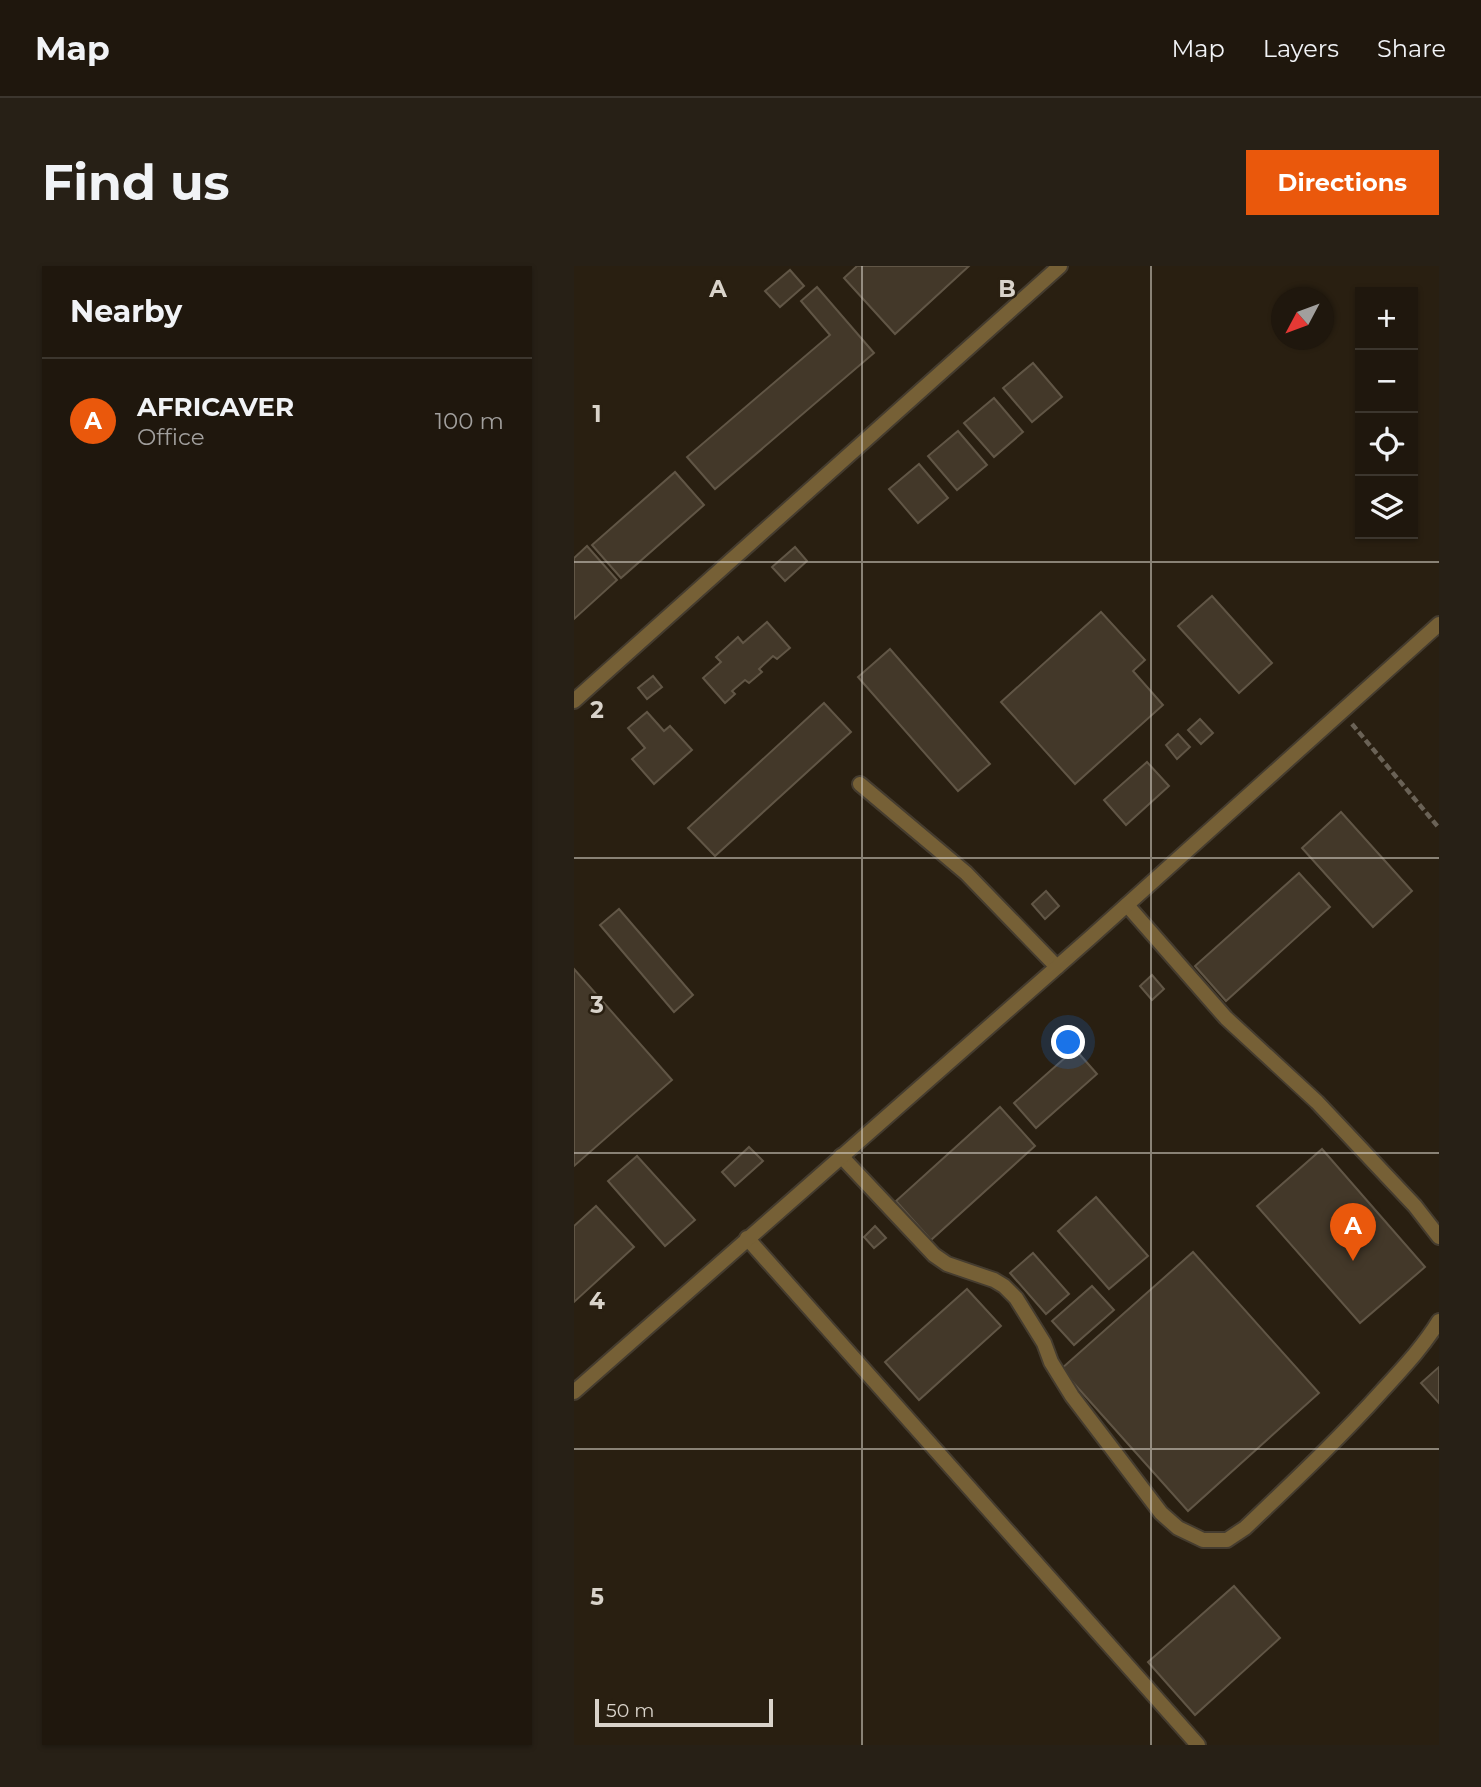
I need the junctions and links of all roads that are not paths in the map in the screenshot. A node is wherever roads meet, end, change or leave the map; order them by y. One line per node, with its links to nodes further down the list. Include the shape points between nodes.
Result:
1 (1060, 266): 3 (street)
2 (1439, 624): 5 (street)
3 (574, 701)
4 (860, 784): 6 (street, via 966,873)
5 (1127, 905): 6 (street); 8 (street, via 1226,1018 1317,1102)
6 (1057, 967): 7 (street)
7 (841, 1156): 9 (street); 10 (street, via 934,1255 994,1280 1016,1298 1072,1396 1161,1513 1203,1540 1227,1540 1245,1528 1352,1424 1404,1368)
8 (1439, 1237)
9 (747, 1238): 11 (street); 12 (street)
10 (1439, 1321)
11 (574, 1392)
12 (1198, 1745)

